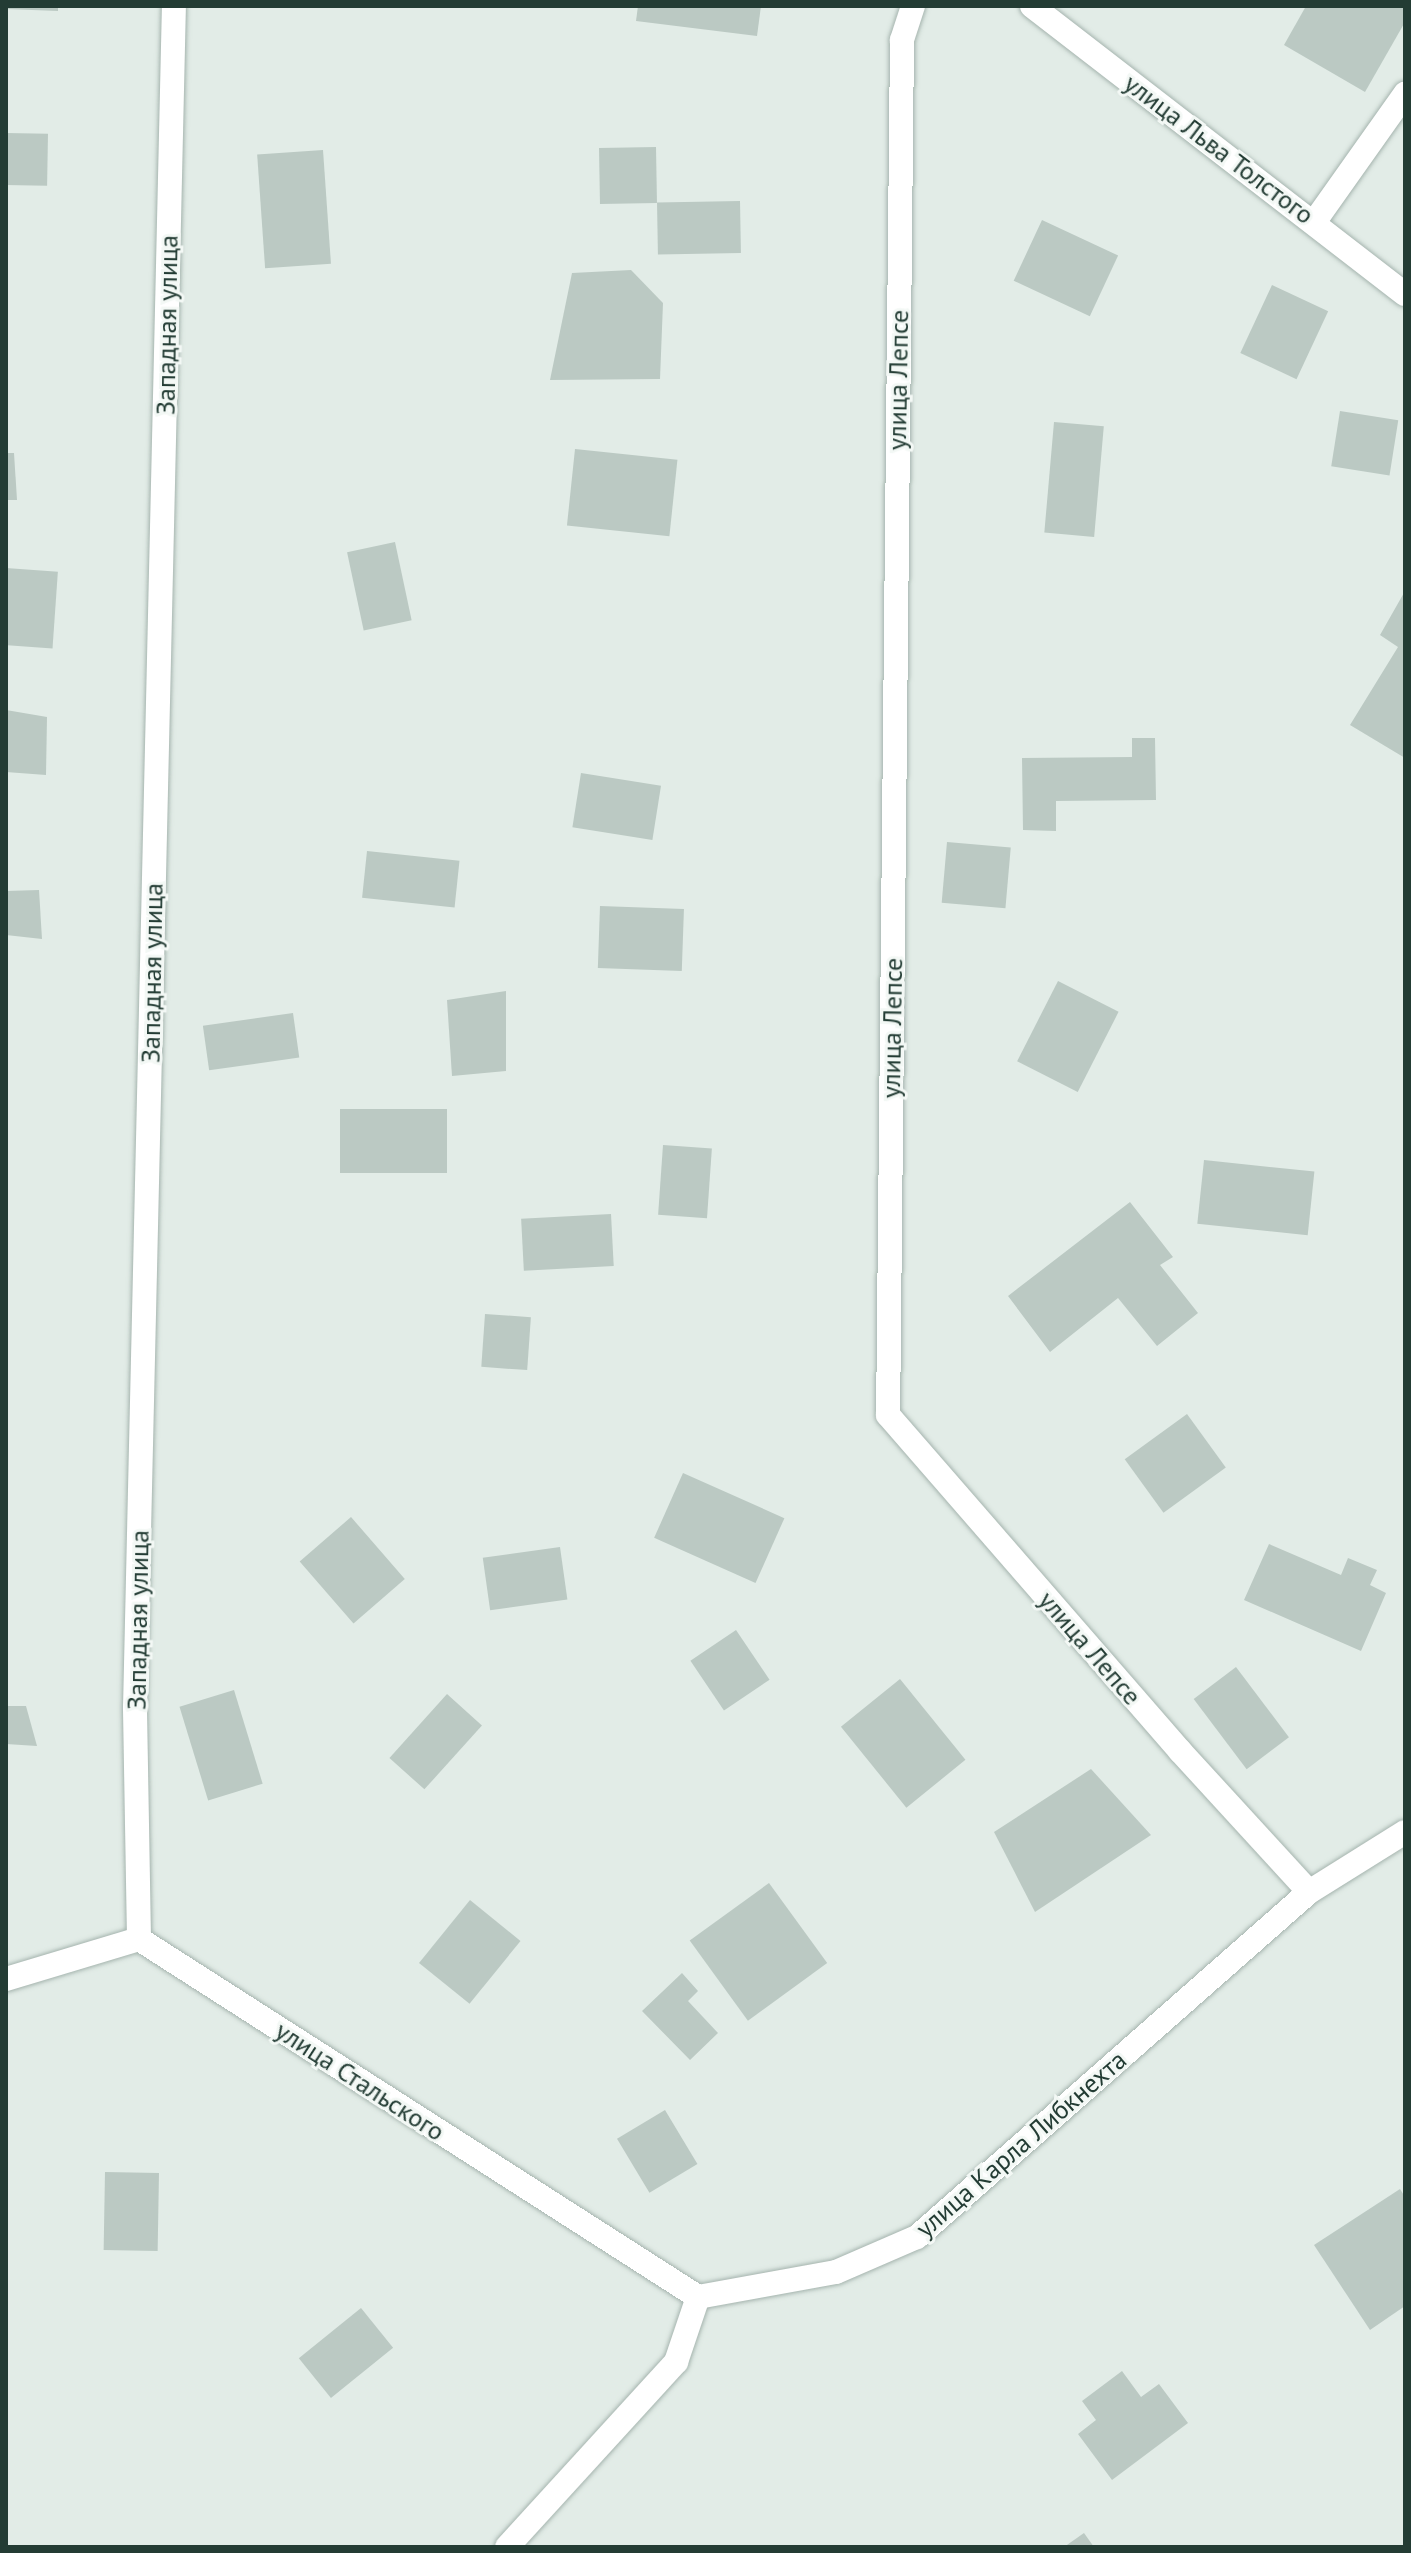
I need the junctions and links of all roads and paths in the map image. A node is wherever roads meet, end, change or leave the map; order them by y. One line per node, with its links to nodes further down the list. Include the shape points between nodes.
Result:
1 (174, 6): 9 (street, Западная улица, via 135,1708)
2 (913, 6): 8 (street, улица Лепсе, via 902,40 888,1415)
3 (1032, 6): 5 (street, улица Льва Толстого)
4 (1405, 94): 5 (street)
5 (1315, 221): 6 (street, улица Льва Толстого)
6 (1405, 294)
7 (1405, 1832): 8 (street, улица Карла Либкнехта)
8 (1309, 1892): 11 (street, улица Карла Либкнехта, via 917,2237 836,2272)
9 (139, 1939): 10 (street); 11 (street, улица Стальского)
10 (6, 1979)
11 (698, 2297): 12 (street, via 676,2362)
12 (507, 2547)

